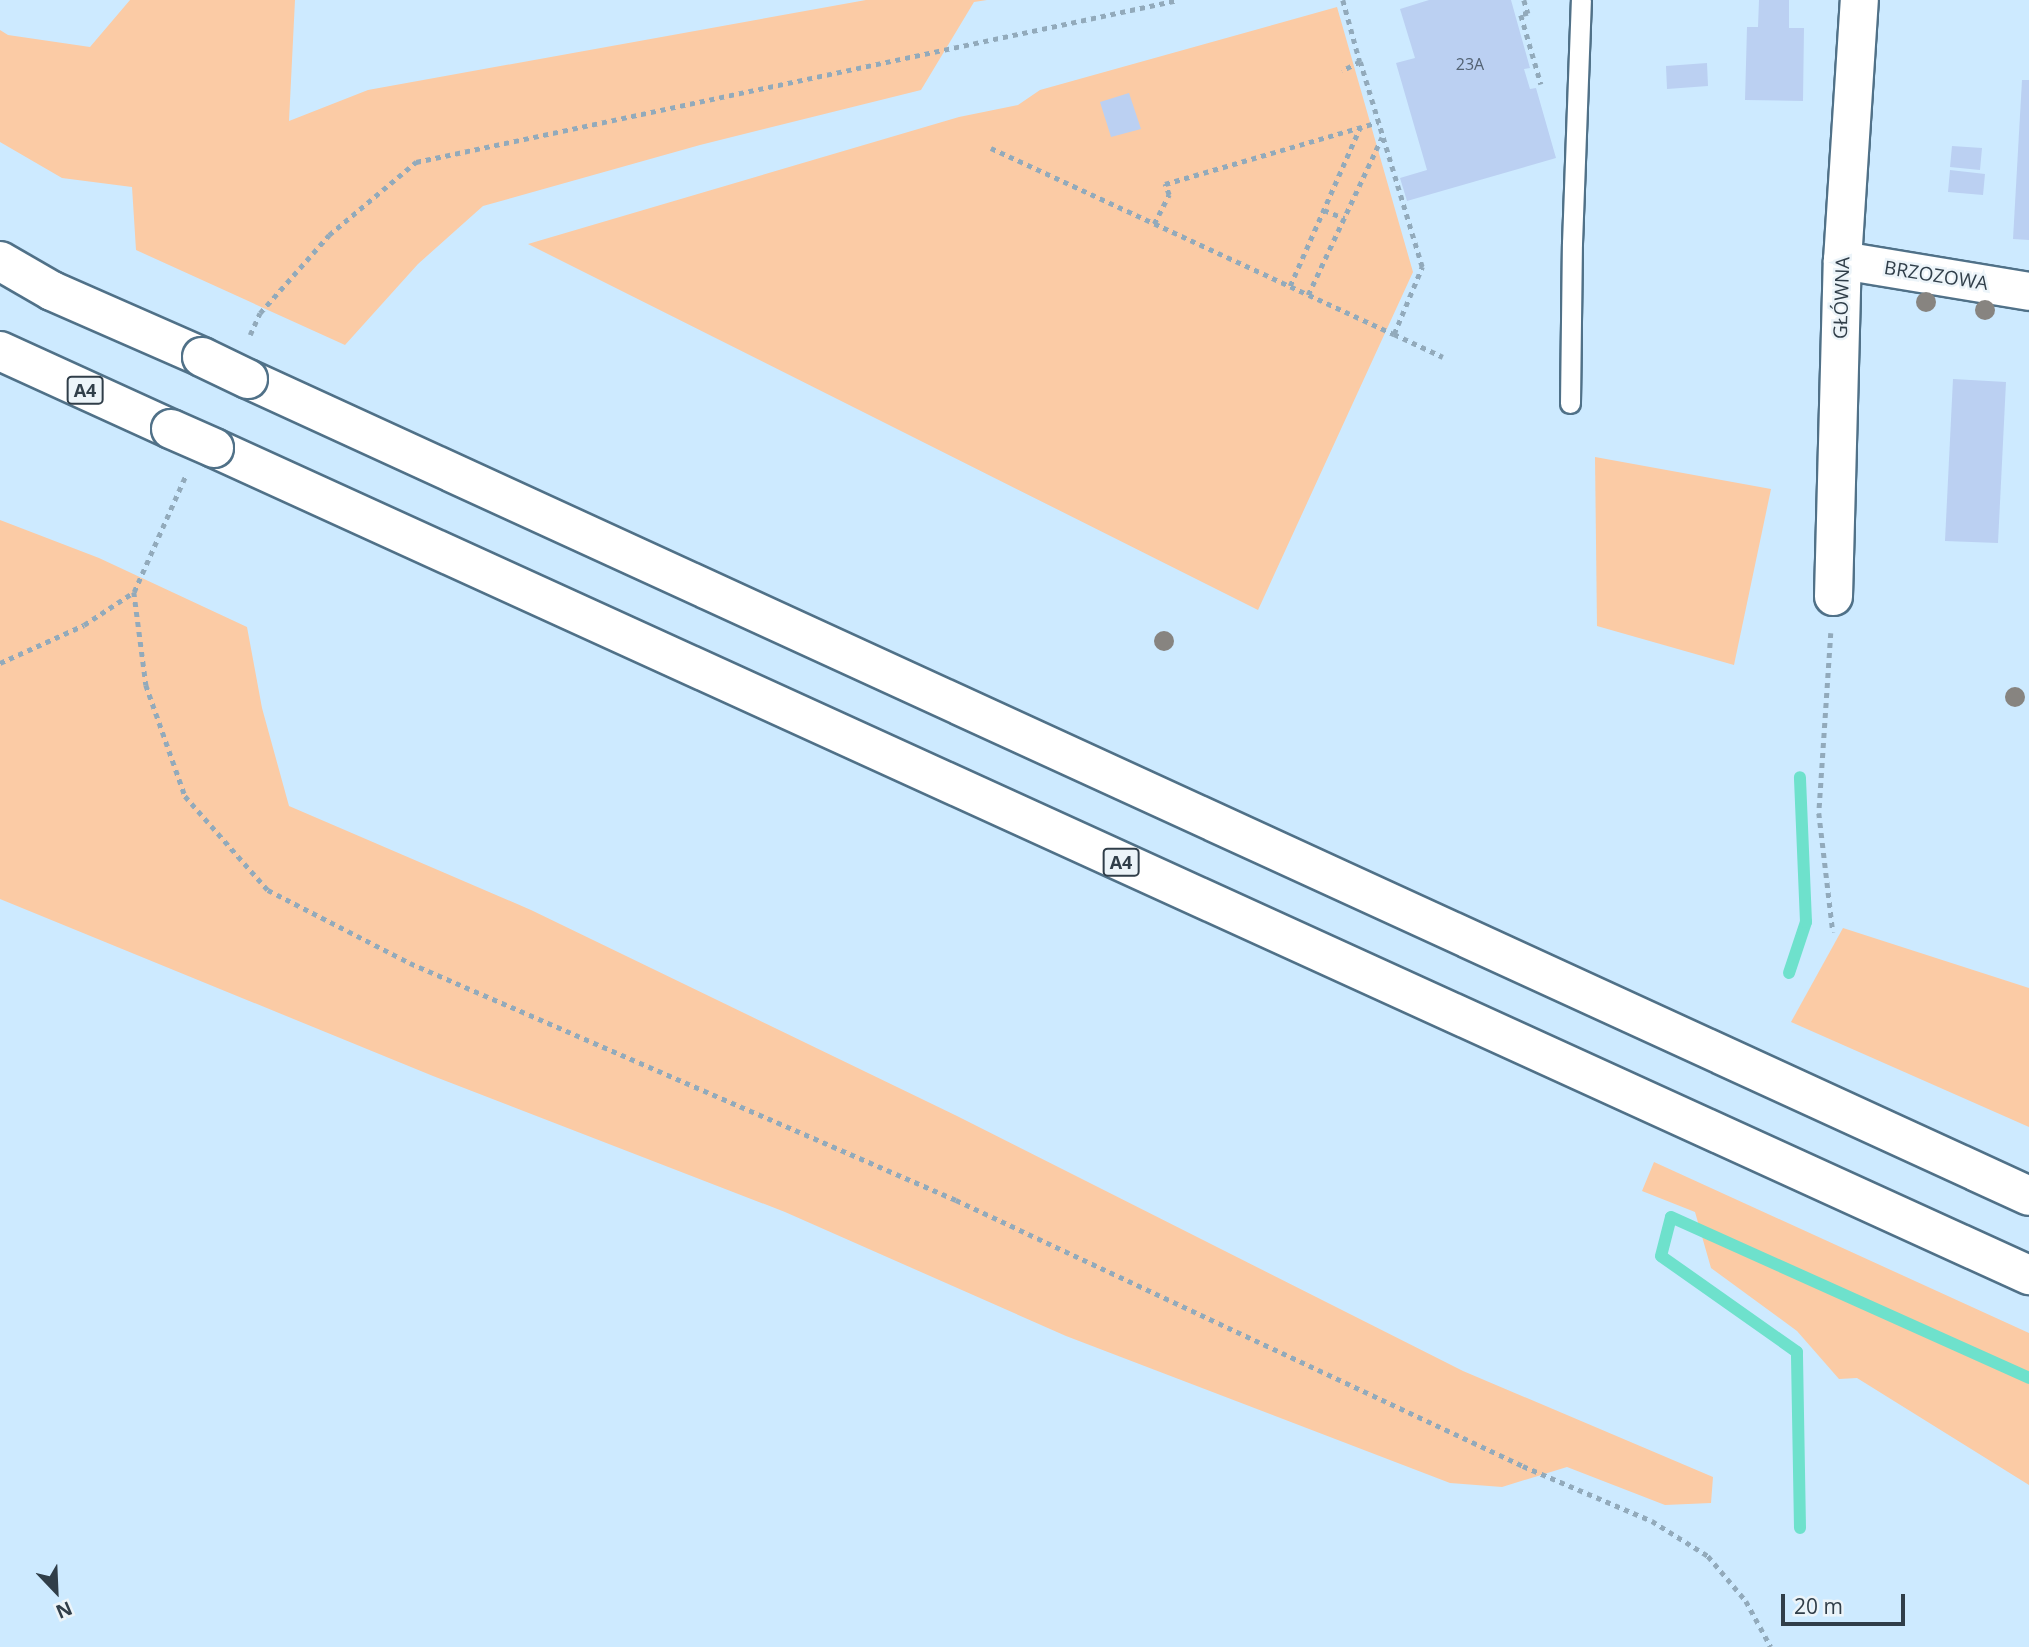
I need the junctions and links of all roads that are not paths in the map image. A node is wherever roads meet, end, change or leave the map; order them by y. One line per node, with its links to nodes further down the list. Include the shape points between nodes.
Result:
1 (1581, 0): 7 (lane)
2 (1859, 0): 3 (street, GŁÓWNA)
3 (1842, 260): 5 (street, BRZOZOWA); 8 (street, GŁÓWNA)
4 (0, 261): 9 (highway, bridge, via 52,291)
5 (2029, 291)
6 (0, 351): 10 (highway, A4, bridge, via 171,429 200,460)
7 (1570, 403)
8 (1833, 596)
9 (2029, 1196)
10 (2029, 1275)

